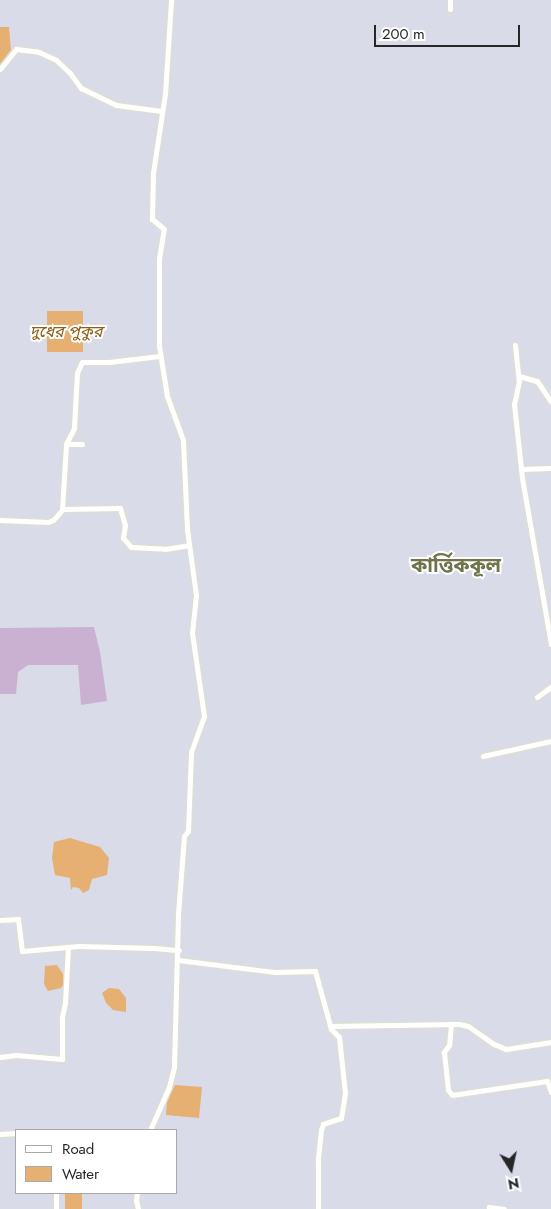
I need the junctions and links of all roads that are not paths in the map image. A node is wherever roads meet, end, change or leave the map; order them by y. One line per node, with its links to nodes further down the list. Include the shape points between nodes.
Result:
1 (171, 0): 5 (street, via 170,44)
2 (450, 0): 3 (street)
3 (450, 9)
4 (0, 69): 5 (street, via 16,48 39,52 56,60 81,88 116,105)
5 (162, 111): 7 (street, via 153,173 152,220 164,229 159,259)
6 (515, 345): 8 (street)
7 (160, 356): 10 (street, via 82,362 77,373 74,428); 16 (street, via 167,396 183,440)
8 (518, 376): 9 (street, via 537,382); 13 (street, via 514,404)
9 (551, 402)
10 (66, 444): 11 (street); 15 (street, via 62,510 48,522)
11 (82, 444)
12 (551, 468): 13 (street)
13 (522, 469): 17 (street)
14 (65, 509): 16 (street, via 120,508 125,525 123,538 131,547 164,549)
15 (0, 520)
16 (189, 544): 24 (street, via 196,595 192,633 204,716 191,752)
17 (551, 644)
18 (551, 687): 19 (street)
19 (537, 697)
20 (551, 741): 21 (street)
21 (483, 756)
22 (0, 920): 23 (street, via 18,919 22,951)
23 (68, 947): 24 (street); 29 (street, via 62,1059 16,1055)
24 (178, 950): 25 (street)
25 (178, 960): 27 (street, via 275,972 315,971); 31 (street, via 174,1067)
26 (451, 1024): 27 (street); 28 (street, via 468,1026 506,1049); 30 (street, via 449,1044 444,1052 448,1090 452,1095 547,1081)
27 (330, 1026): 38 (street, via 339,1037 344,1109 341,1118 323,1124 321,1130)
28 (551, 1042)
29 (0, 1057)
30 (551, 1092)
31 (150, 1129)
32 (15, 1133): 33 (street)
33 (0, 1134)
34 (56, 1194): 36 (street)
35 (137, 1194): 37 (street)
36 (56, 1209)
37 (138, 1209)
38 (318, 1209)
39 (489, 1209): 40 (street)
40 (504, 1209)

